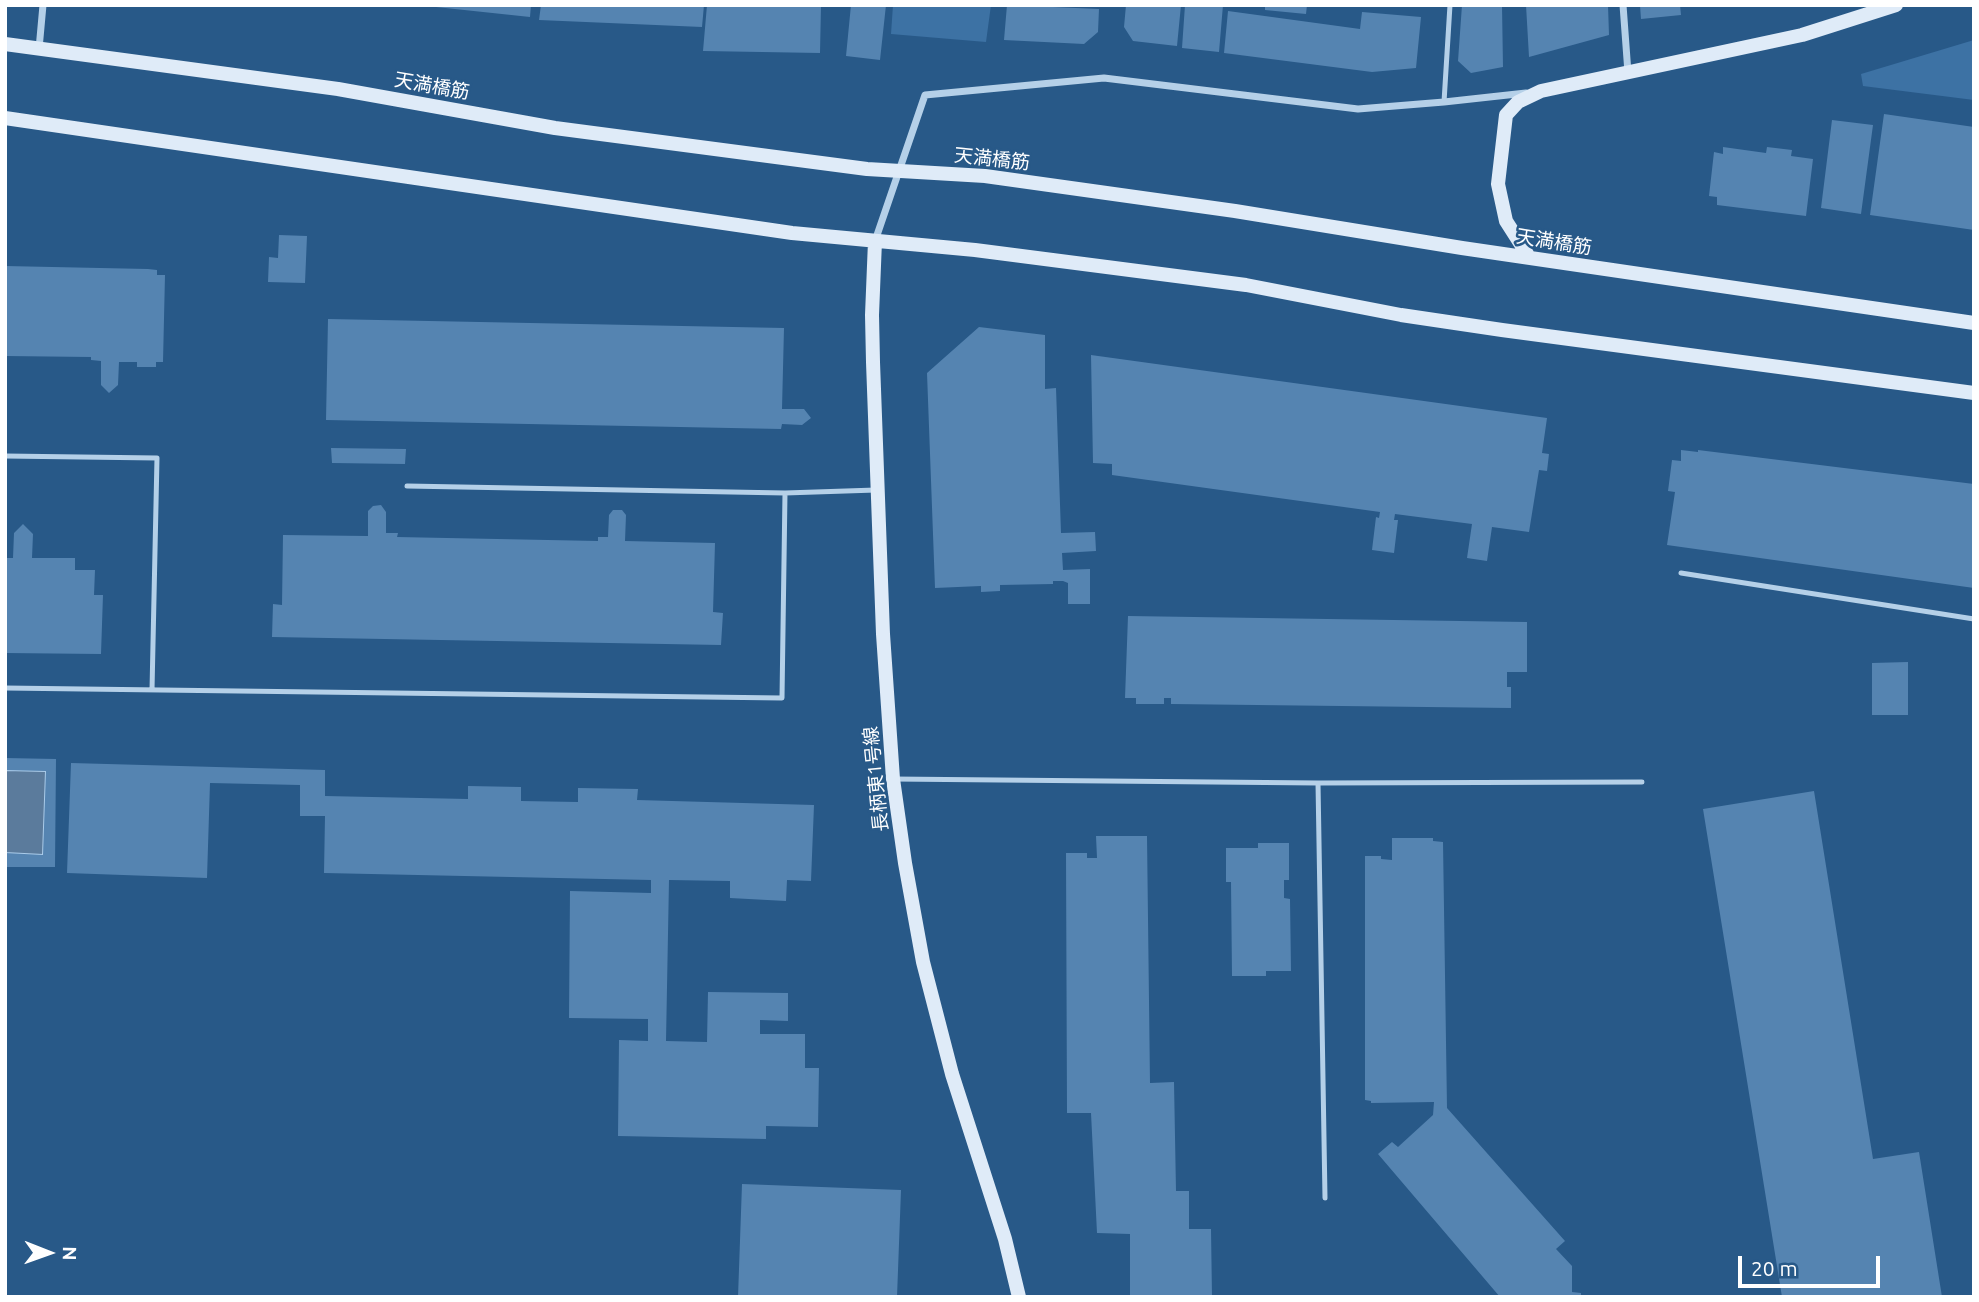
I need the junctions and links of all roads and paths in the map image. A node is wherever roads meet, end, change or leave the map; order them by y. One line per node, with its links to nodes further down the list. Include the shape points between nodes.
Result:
1 (43, 5): 6 (street)
2 (1450, 5): 9 (lane)
3 (1623, 5): 7 (street)
4 (1896, 5): 7 (street, via 1802,35)
5 (5, 44): 6 (street, 天満橋筋)
6 (39, 49): 11 (street, 天満橋筋, via 338,89 555,128)
7 (1628, 73): 8 (street)
8 (1541, 91): 9 (street); 13 (street, via 1506,115 1498,184 1506,221)
9 (1444, 102): 11 (street, via 1358,109 1104,78 925,95)
10 (5, 118): 12 (street, via 542,198)
11 (900, 171): 12 (street); 13 (street, 天満橋筋, via 998,178)
12 (875, 241): 15 (street, via 1246,285 1502,330); 18 (street, 長柄東1号線, via 872,315)
13 (1529, 257): 14 (street, 天満橋筋)
14 (1974, 323)
15 (1974, 393)
16 (5, 456): 23 (lane, via 157,458)
17 (407, 486): 19 (lane)
18 (878, 490): 19 (lane); 24 (street, 長柄東1号線)
19 (785, 493): 23 (lane, via 782,698)
20 (1681, 573): 21 (lane)
21 (1974, 619)
22 (5, 688): 23 (lane)
23 (152, 690)
24 (893, 779): 26 (lane); 28 (street, 長柄東1号線, via 923,962)
25 (1642, 782): 26 (lane)
26 (1318, 783): 27 (lane)
27 (1325, 1198)
28 (1019, 1297)

